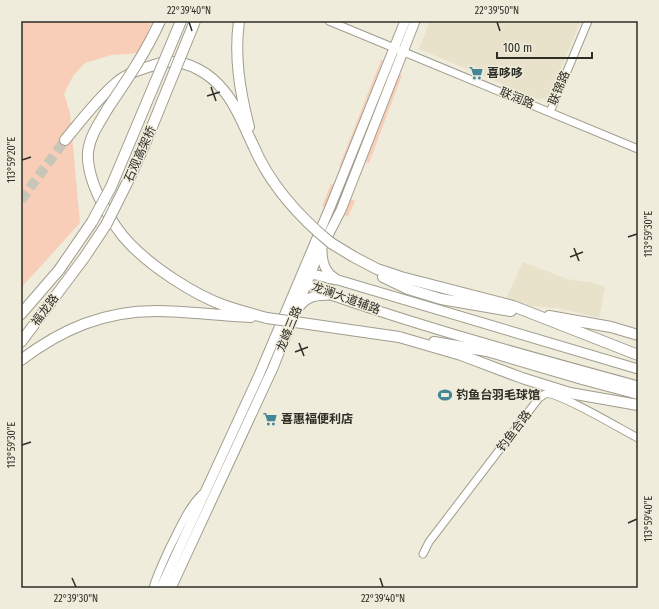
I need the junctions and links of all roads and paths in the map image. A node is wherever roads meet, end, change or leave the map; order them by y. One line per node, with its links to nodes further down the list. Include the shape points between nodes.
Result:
1 (160, 21): 25 (highway, bridge, via 136,66 91,138 88,153 96,191 118,230 130,244 167,274 222,305)
2 (181, 21): 16 (highway, 石观高架桥, bridge, via 111,187 92,222)
3 (195, 21): 19 (highway, 石观高架桥, bridge, via 130,177 106,225)
4 (239, 21): 13 (highway, via 239,82)
5 (329, 21): 9 (street, 联润路)
6 (405, 21): 9 (main road, 龙峰三路)
7 (415, 21): 10 (main road, 龙峰三路)
8 (588, 21): 11 (street, 联锦路)
9 (393, 48): 10 (street, 联润路); 18 (main road, 龙峰三路)
10 (404, 52): 11 (street, 联润路); 15 (main road, 龙峰三路)
11 (550, 112): 14 (street, 联润路)
12 (65, 140): 13 (highway, bridge, via 115,84 126,76 167,62 191,66 215,80 232,102)
13 (253, 145): 15 (highway, bridge, via 266,172 281,193)
14 (638, 149)
15 (327, 245): 17 (main road, 龙峰三路); 20 (main road, via 322,260 324,268 329,275); 26 (highway, via 366,269 425,295 481,307 574,320); 30 (highway, via 377,269 513,306)
16 (59, 270): 24 (highway, 福龙路)
17 (312, 274): 18 (main road, 龙澜大道辅路); 20 (main road, 龙澜大道辅路); 21 (main road, 龙峰三路)
18 (301, 276): 21 (main road, 龙澜大道辅路); 38 (main road, 龙峰三路, via 260,375)
19 (69, 278): 28 (highway, 福龙路)
20 (338, 280): 29 (main road, 龙澜大道辅路)
21 (307, 284): 22 (main road, 龙澜大道辅路); 23 (main road, 龙峰三路)
22 (331, 295): 23 (main road, via 310,298 303,302); 33 (main road, 龙澜大道辅路, via 436,329)
23 (296, 312): 40 (main road, 龙峰三路, via 273,368)
24 (21, 314)
25 (267, 318): 27 (highway, bridge); 31 (highway, via 157,311 113,316 73,328)
26 (638, 335)
27 (399, 337): 35 (highway, via 486,351); 36 (highway, via 461,355 570,393)
28 (21, 342)
29 (590, 355): 32 (main road, 龙澜大道辅路); 33 (main road)
30 (638, 355)
31 (21, 360)
32 (638, 369)
33 (585, 371): 34 (main road, 龙澜大道辅路)
34 (638, 386)
35 (638, 394)
36 (638, 405)
37 (638, 438): 39 (street, 钓鱼合路, via 548,392 535,404 429,542)
38 (207, 489): 41 (street, via 186,513); 42 (main road, 龙峰三路)
39 (423, 554)
40 (176, 576): 43 (main road, 龙峰三路); 44 (street)
41 (153, 588)
42 (161, 588)
43 (171, 588)
44 (174, 588)

